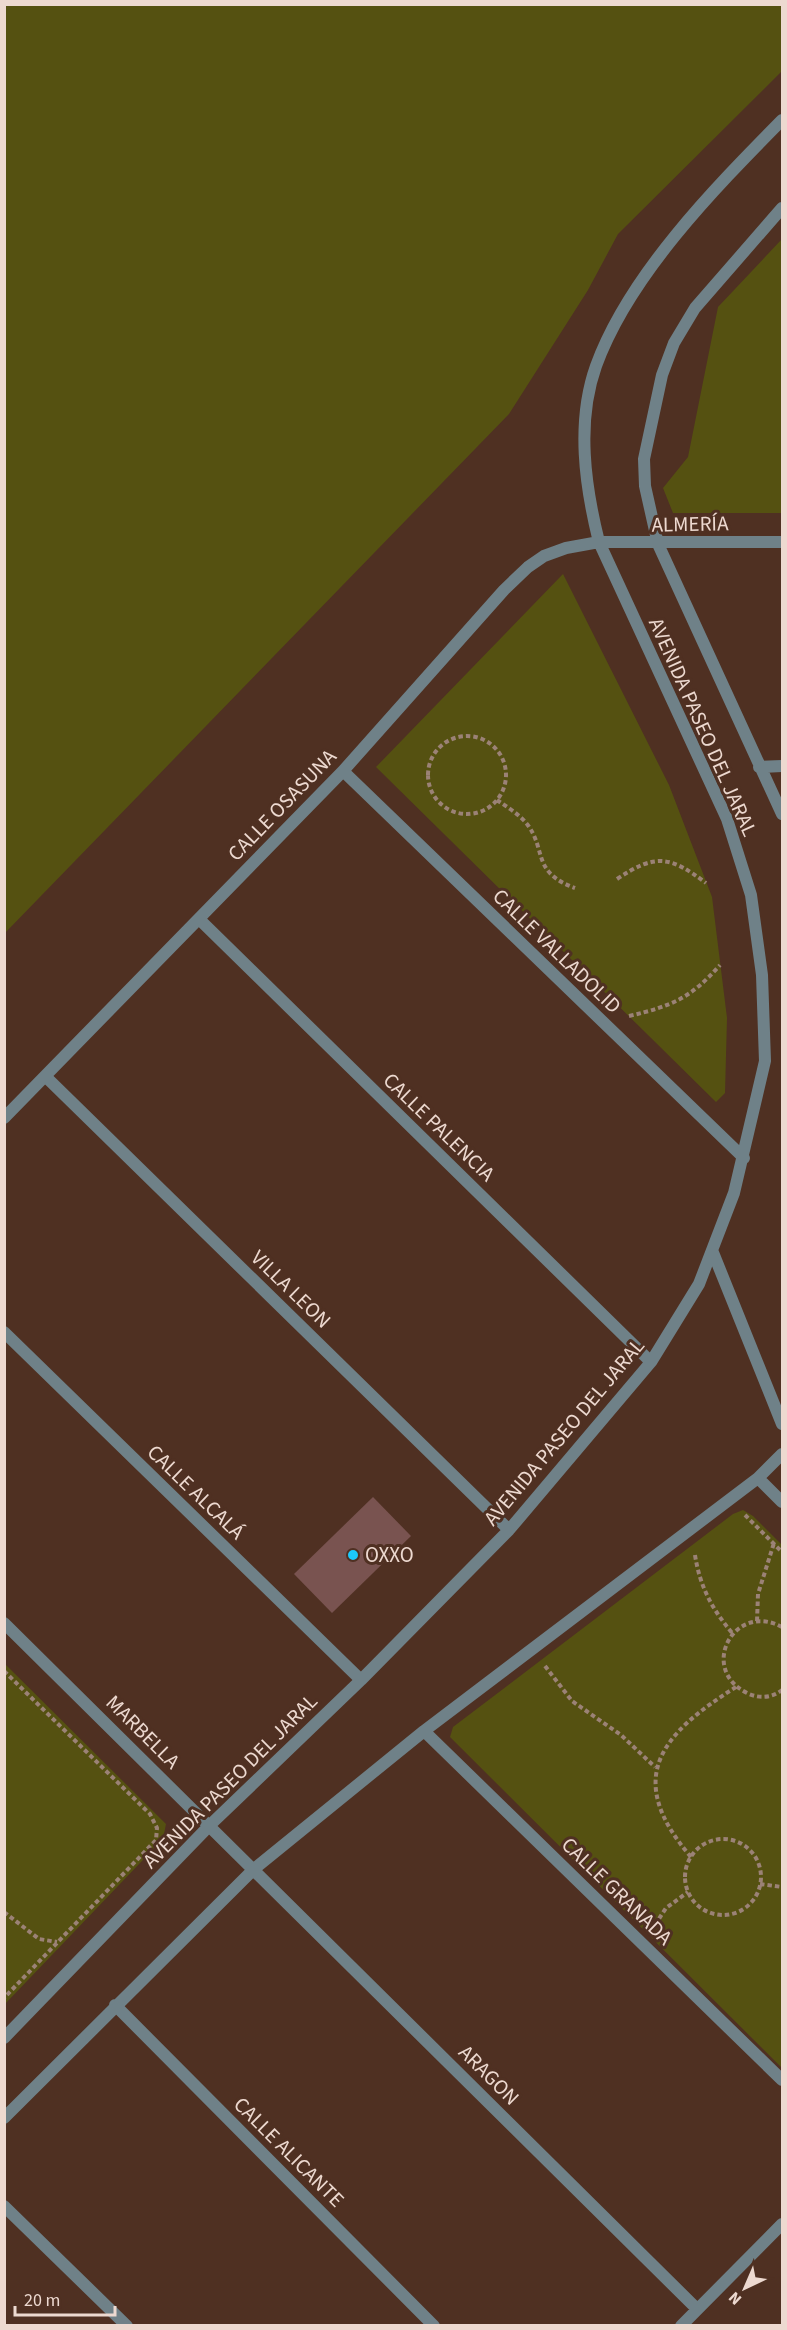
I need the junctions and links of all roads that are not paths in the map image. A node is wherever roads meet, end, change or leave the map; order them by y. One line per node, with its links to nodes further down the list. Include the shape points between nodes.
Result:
1 (783, 120): 3 (street, AVENIDA PASEO DEL JARAL, via 718,187 641,281 615,324 596,368 586,417 585,463)
2 (783, 208): 5 (street, AVENIDA PASEO DEL JARAL, via 695,308 666,364 644,459 645,486)
3 (599, 542): 5 (street, ALMERÍA); 8 (street, CALLE OSASUNA, via 566,548 528,567); 13 (street, AVENIDA PASEO DEL JARAL, via 727,819 751,895 762,975 765,1061)
4 (783, 542): 5 (street, ALMERÍA)
5 (658, 544): 7 (street, AVENIDA PASEO DEL JARAL)
6 (783, 766): 7 (street)
7 (759, 767): 9 (street, AVENIDA PASEO DEL JARAL)
8 (343, 771): 10 (street, CALLE OSASUNA); 13 (street, CALLE VALLADOLID)
9 (783, 814)
10 (200, 920): 11 (street, CALLE OSASUNA); 16 (street, CALLE PALENCIA)
11 (45, 1076): 12 (street, CALLE OSASUNA); 21 (street, VILLA LEON)
12 (4, 1118)
13 (744, 1158): 14 (street, AVENIDA PASEO DEL JARAL)
14 (712, 1250): 16 (street, AVENIDA PASEO DEL JARAL, via 699,1284); 17 (street)
15 (4, 1332): 23 (street, CALLE ALCALÁ)
16 (651, 1362): 21 (street, AVENIDA PASEO DEL JARAL)
17 (783, 1424)
18 (783, 1454): 19 (street)
19 (758, 1478): 20 (street); 24 (street)
20 (783, 1502)
21 (509, 1530): 23 (street, AVENIDA PASEO DEL JARAL)
22 (4, 1623): 25 (street, MARBELLA)
23 (361, 1680): 25 (street, AVENIDA PASEO DEL JARAL)
24 (424, 1731): 26 (street); 29 (street, CALLE GRANADA)
25 (210, 1825): 26 (street, MARBELLA); 28 (street, AVENIDA PASEO DEL JARAL)
26 (254, 1869): 27 (street); 33 (street, ARAGON)
27 (116, 2005): 30 (street); 35 (street, CALLE ALICANTE)
28 (4, 2038)
29 (783, 2080)
30 (4, 2118)
31 (4, 2206): 34 (street)
32 (783, 2224): 33 (street)
33 (697, 2309): 36 (street)
34 (127, 2325)
35 (434, 2325)
36 (681, 2325)

